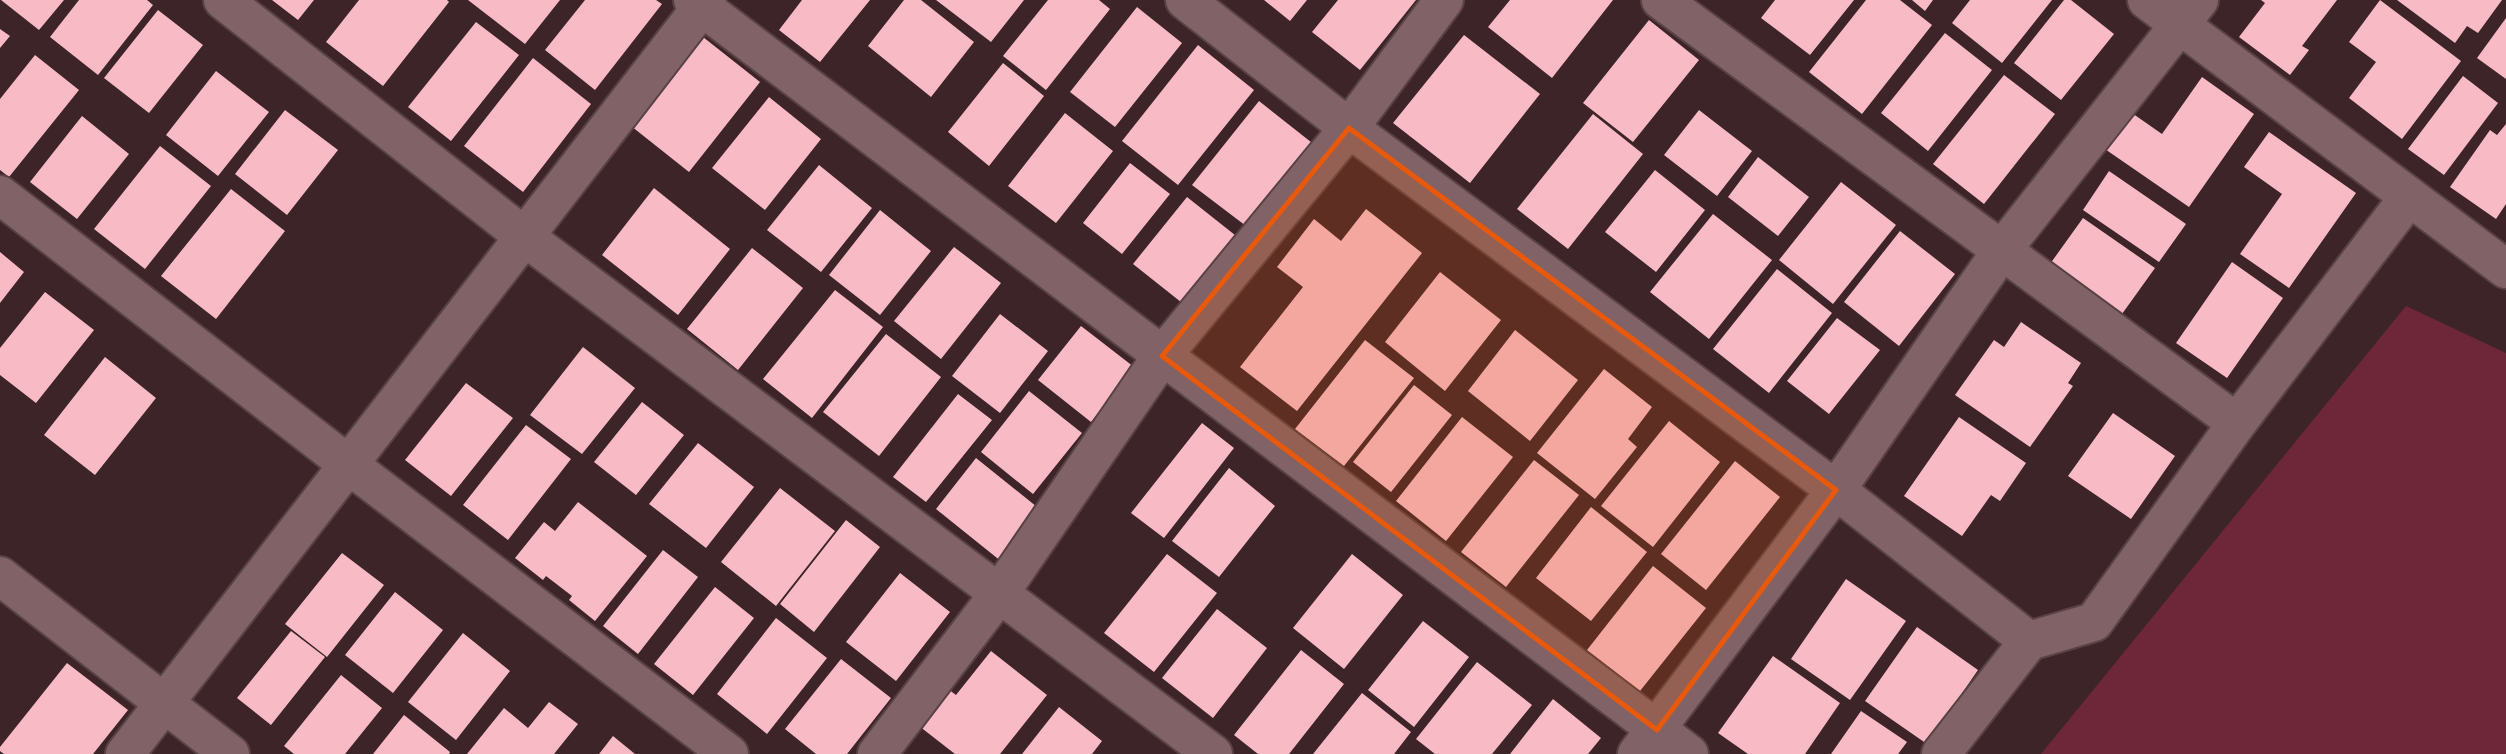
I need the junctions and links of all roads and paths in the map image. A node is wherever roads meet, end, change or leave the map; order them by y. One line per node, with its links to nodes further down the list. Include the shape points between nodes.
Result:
1 (223, 0): 11 (street)
2 (1185, 0): 8 (street)
3 (1444, 0): 8 (street)
4 (1661, 0): 12 (street)
5 (2147, 0): 7 (street)
6 (701, 2): 11 (street); 14 (street)
7 (2189, 13): 10 (street); 12 (street)
8 (1349, 128): 14 (street); 17 (street)
9 (0, 195): 16 (street)
10 (2409, 197): 13 (street); 15 (street)
11 (525, 237): 16 (street); 19 (street)
12 (2002, 250): 15 (street); 17 (street)
13 (2506, 269)
14 (1162, 356): 19 (street); 22 (street)
15 (2237, 423): 20 (street, via 2094,622)
16 (349, 465): 21 (street); 25 (street)
17 (1836, 490): 20 (street); 22 (street)
18 (0, 576): 21 (street)
19 (999, 594): 26 (street); 27 (street)
20 (2029, 641): 29 (street)
21 (164, 705): 23 (street); 24 (street)
22 (1647, 742): 28 (street)
23 (125, 754)
24 (230, 754)
25 (729, 754)
26 (877, 754)
27 (1213, 754)
28 (1689, 754)
29 (1941, 754)

